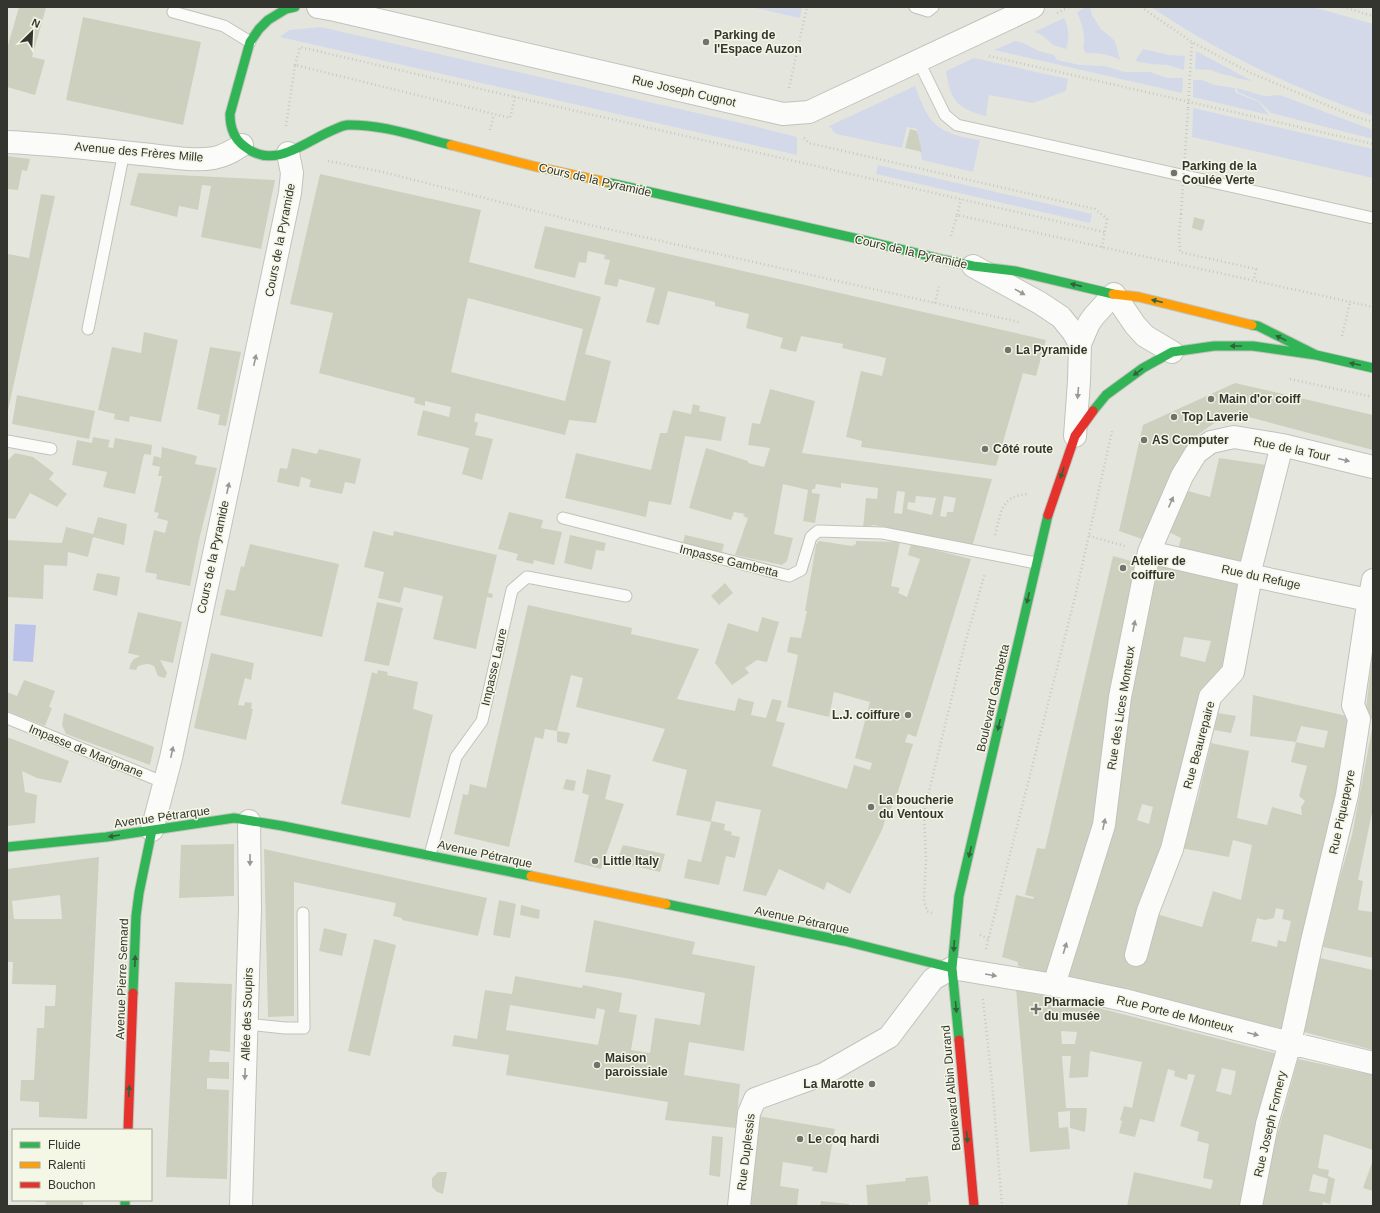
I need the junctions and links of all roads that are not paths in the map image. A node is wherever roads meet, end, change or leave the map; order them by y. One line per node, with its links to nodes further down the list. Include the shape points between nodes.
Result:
1 (268, 7): 9 (lane)
2 (295, 7): 9 (main road, via 286,9)
3 (318, 7): 11 (street, Rue Joseph Cugnot, via 783,114 808,112)
4 (915, 7): 5 (lane, via 928,11)
5 (933, 7)
6 (1033, 7): 8 (street, Rue Joseph Cugnot)
7 (173, 12): 10 (lane, via 224,26)
8 (1008, 12): 11 (street, Rue Joseph Cugnot)
9 (268, 20): 10 (main road)
10 (250, 42): 13 (main road, via 230,114 233,136)
11 (918, 60): 16 (lane, via 946,115 957,125)
12 (7, 142): 14 (street, Avenue des Frères Mille)
13 (242, 145): 14 (street, Avenue des Frères Mille, via 213,158); 15 (main road, via 252,152 266,156 278,157)
14 (124, 152): 19 (lane)
15 (288, 154): 17 (main road, Cours de la Pyramide, via 341,126 387,129 533,166); 37 (street, Cours de la Pyramide, one-way to 15, via 290,193 292,173)
16 (1373, 218)
17 (973, 266): 18 (main road, Cours de la Pyramide, one-way to 17, via 1015,271); 20 (street, one-way to 20, via 1061,317)
18 (1114, 294): 20 (street, via 1089,323); 21 (street, via 1145,336); 22 (main road, Cours de la Pyramide, one-way to 18, via 1258,326 1140,297)
19 (88, 329)
20 (1080, 344): 24 (street, one-way to 24)
21 (1172, 352): 22 (main road, one-way to 21, via 1253,346 1214,346); 24 (main road, Boulevard Gambetta, one-way to 24, via 1143,368 1106,395)
22 (1316, 355): 23 (main road, one-way to 22)
23 (1373, 368)
24 (1075, 436): 32 (main road, Boulevard Gambetta, one-way to 32, via 1046,520)
25 (7, 441): 28 (lane)
26 (1211, 442): 27 (street, Rue de la Tour, via 1234,437); 31 (street, Rue des Lices Monteux, one-way to 26, via 1182,476 1196,453)
27 (1282, 445): 29 (street, Rue de la Tour, one-way to 29); 33 (street, Rue Beaurepaire)
28 (51, 450)
29 (1373, 467)
30 (563, 518): 32 (lane, Impasse Gambetta, via 789,576 801,570 812,537 818,531 883,533)
31 (1149, 552): 33 (street, Rue du Refuge); 45 (street, Rue des Lices Monteux, one-way to 31, via 1104,825 1120,697)
32 (1036, 563): 44 (main road, Boulevard Gambetta, one-way to 44, via 959,896)
33 (1249, 575): 34 (street, Rue du Refuge); 43 (street, Rue Beaurepaire, via 1233,672 1210,697 1172,849 1148,911)
34 (1372, 594): 47 (street, Rue Piquepeyre, via 1353,705 1360,719 1347,795)
35 (626, 596): 41 (lane, Impasse Laure, via 527,577 512,590 482,721 456,757)
36 (7, 718): 37 (lane, Impasse de Marignane)
37 (166, 783): 39 (street, Cours de la Pyramide)
38 (249, 821): 39 (main road, Avenue Pétrarque, via 234,818); 41 (main road, Avenue Pétrarque); 46 (street, Allée des Soupirs, one-way to 46)
39 (152, 830): 40 (main road, Avenue Pétrarque, one-way to 40); 49 (main road, Avenue Pierre Semard, one-way to 39, via 136,916)
40 (7, 847)
41 (430, 854): 44 (main road, Avenue Pétrarque, via 844,941)
42 (303, 913): 46 (lane, via 304,1028)
43 (1136, 955)
44 (952, 968): 45 (street, Rue Porte de Monteux, one-way to 45); 51 (street, Rue Duplessis, via 933,979 889,1038 824,1074 755,1099 749,1113); 52 (main road, Boulevard Albin Durand, one-way to 52)
45 (1054, 985): 47 (street, Rue Porte de Monteux, one-way to 47, via 1125,996)
46 (247, 1024): 50 (street, Allée des Soupirs, one-way to 50)
47 (1290, 1043): 48 (street, Rue Porte de Monteux); 53 (street, Rue Joseph Fornery, via 1268,1124)
48 (1373, 1063)
49 (128, 1129)
50 (241, 1206)
51 (739, 1206)
52 (974, 1206)
53 (1251, 1206)

